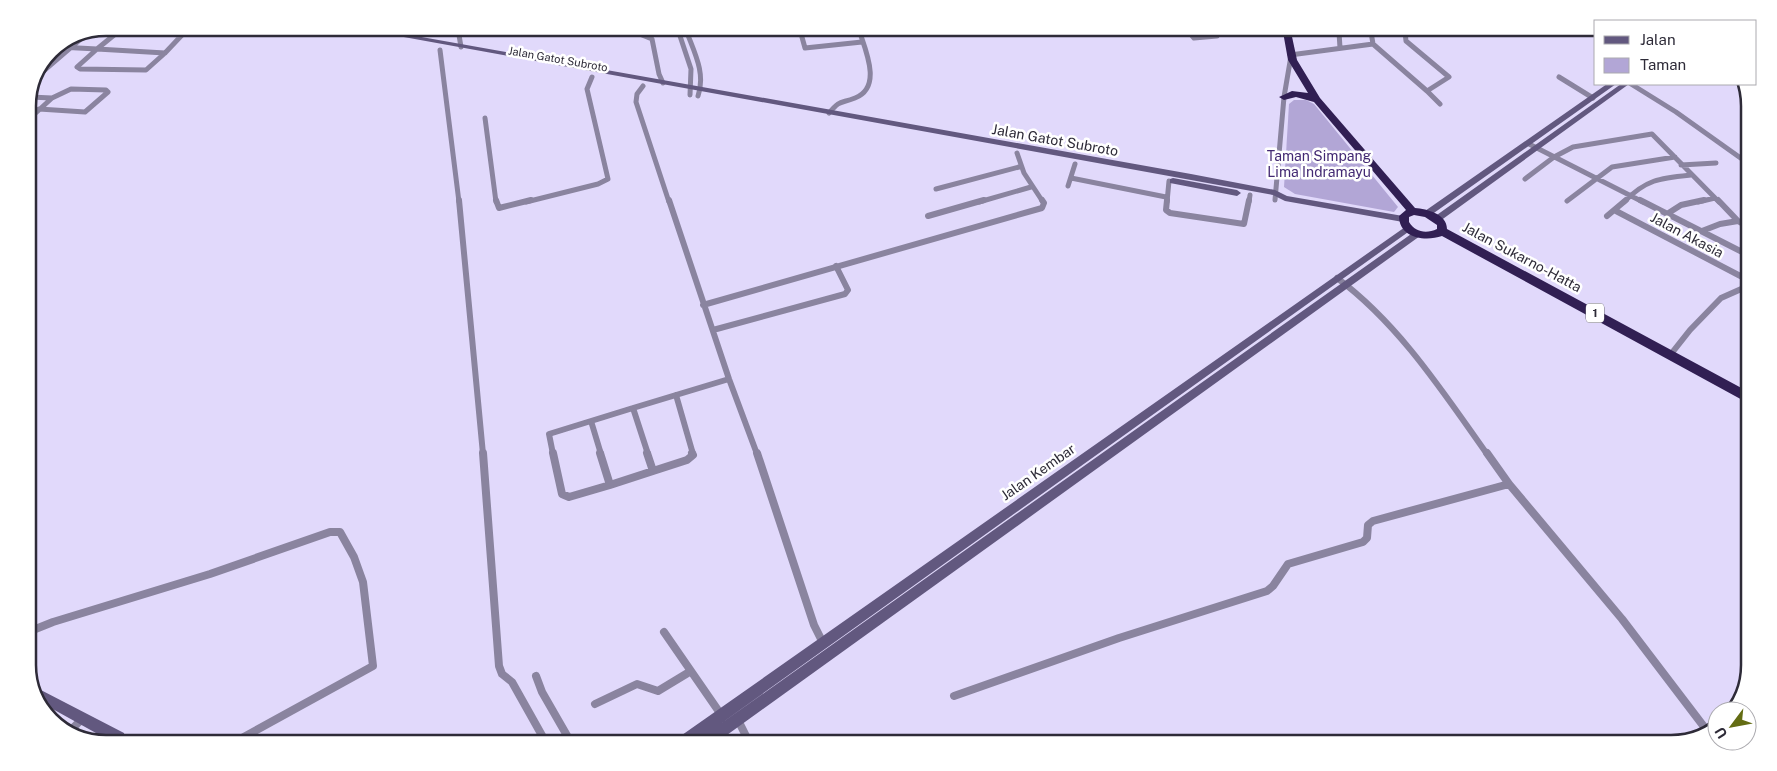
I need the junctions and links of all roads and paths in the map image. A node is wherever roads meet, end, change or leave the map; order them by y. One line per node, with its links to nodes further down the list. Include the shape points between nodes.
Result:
1 (114, 36): 23 (street)
2 (181, 36): 25 (street)
3 (372, 36): 21 (street, Jalan Gatot Subroto)
4 (391, 36): 21 (street, Jalan Gatot Subroto)
5 (459, 36): 24 (street)
6 (643, 36): 30 (street, via 652,40)
7 (680, 36): 36 (street)
8 (688, 36): 36 (street, via 700,68)
9 (802, 36): 17 (street, via 806,48)
10 (860, 36): 17 (street)
11 (1192, 36): 12 (street)
12 (1217, 36)
13 (1288, 36): 26 (highway)
14 (1339, 36): 22 (street)
15 (1372, 36): 19 (street)
16 (1405, 36): 35 (street, via 1406,41 1449,77)
17 (862, 42): 45 (street, via 870,69 870,83 863,94 835,104)
18 (74, 44): 20 (street)
19 (1373, 44): 22 (street); 35 (street)
20 (70, 48): 23 (street); 27 (street)
21 (442, 48): 24 (street, Jalan Gatot Subroto); 116 (street, via 481,429 499,666 502,674 512,682)
22 (1340, 48): 26 (street)
23 (97, 49): 25 (street); 25 (street, via 78,68 146,70)
24 (460, 49): 28 (street, Jalan Gatot Subroto); 30 (street, Jalan Gatot Subroto)
25 (165, 53)
26 (1290, 56): 38 (street); 41 (highway)
27 (48, 67)
28 (592, 77): 34 (street, Jalan Gatot Subroto); 46 (street, via 587,90 608,179 598,184 499,208)
29 (1559, 77): 40 (street)
30 (663, 83): 36 (street, Jalan Gatot Subroto)
31 (1611, 85): 40 (street)
32 (1624, 85): 49 (street)
33 (1633, 85): 53 (street)
34 (643, 86): 36 (street, Jalan Gatot Subroto); 89 (street, via 636,102)
35 (1427, 91): 42 (street)
36 (695, 92): 45 (street, Jalan Gatot Subroto); 47 (street, Jalan Gatot Subroto)
37 (37, 97): 39 (street)
38 (1284, 97): 41 (highway, via 1300,94); 68 (street)
39 (52, 98): 43 (street); 43 (street, via 61,90 70,88 108,92 85,112)
40 (1593, 98): 49 (street)
41 (1317, 100): 73 (highway)
42 (1440, 104)
43 (39, 109): 44 (street)
44 (36, 112)
45 (830, 112): 47 (street, Jalan Gatot Subroto)
46 (485, 118)
47 (951, 138): 48 (street, Jalan Gatot Subroto)
48 (966, 141): 50 (street, Jalan Gatot Subroto); 63 (street, Jalan Gatot Subroto)
49 (1536, 148): 51 (street); 77 (street)
50 (1017, 153): 55 (street, Jalan Gatot Subroto); 57 (street)
51 (1552, 155): 52 (street, via 1573,147 1651,133); 60 (street); 61 (street)
52 (1674, 157): 56 (street); 60 (street, via 1617,165)
53 (1741, 158)
54 (1716, 163): 56 (street)
55 (1075, 164): 59 (street); 62 (street, Jalan Gatot Subroto)
56 (1681, 164): 58 (street)
57 (1019, 167): 65 (street); 66 (street)
58 (1691, 175): 69 (street, via 1657,179 1645,184); 71 (street)
59 (1071, 178): 64 (street); 70 (street)
60 (1596, 178): 69 (street); 72 (street)
61 (1525, 179)
62 (1169, 181): 63 (street, Jalan Gatot Subroto); 70 (street)
63 (1190, 181): 67 (street, Jalan Gatot Subroto); 68 (street, Jalan Gatot Subroto)
64 (1068, 186)
65 (1031, 187): 76 (street); 85 (street, via 1044,203 1042,208)
66 (936, 189)
67 (1250, 195): 68 (street, Jalan Gatot Subroto); 70 (street, via 1244,224 1170,212 1166,210)
68 (1275, 196): 81 (street)
69 (1632, 196): 74 (street); 75 (street)
70 (1166, 197)
71 (1715, 198): 75 (street, via 1681,205); 79 (street)
72 (1567, 201)
73 (1412, 211): 77 (highway); 81 (highway, via 1404,216)
74 (1616, 211): 78 (street); 86 (street, Jalan Akasia)
75 (1667, 214): 83 (street)
76 (928, 216)
77 (1433, 216): 82 (highway, via 1442,225)
78 (1607, 216)
79 (1738, 221): 80 (street); 83 (street)
80 (1741, 223)
81 (1409, 227): 82 (highway, via 1429,236); 87 (street, Jalan Kembar)
82 (1442, 232): 91 (highway, Jalan Sukarno-Hatta / 1)
83 (1702, 232): 84 (street)
84 (1741, 252)
85 (836, 266): 89 (street); 90 (street, via 848,290 845,294)
86 (1741, 276)
87 (1344, 284): 98 (street, via 1360,296 1424,366); 102 (street, Jalan Kembar); 111 (street, Jalan Kembar)
88 (1741, 289): 91 (street, via 1721,298)
89 (703, 304): 90 (street)
90 (712, 330): 92 (street)
91 (1671, 354): 93 (highway, Jalan Sukarno-Hatta / 1)
92 (729, 379): 94 (street); 102 (street)
93 (1741, 394)
94 (676, 395): 95 (street); 97 (street, via 693,455)
95 (634, 408): 96 (street); 97 (street)
96 (591, 421): 99 (street); 99 (street, via 549,434 562,494 569,497)
97 (653, 471): 99 (street)
98 (1509, 484): 105 (street, via 1373,521 1368,525 1367,538 1363,542 1288,564 1267,591 1119,638); 113 (street, via 1622,620)
99 (610, 485)
100 (36, 629): 115 (street, via 330,532 340,532 363,582 373,666)
101 (664, 632): 103 (street)
102 (821, 639): 108 (street, Jalan Kembar)
103 (691, 671): 107 (street, via 658,691 637,684); 109 (street)
104 (536, 676): 117 (street)
105 (954, 696)
106 (45, 699): 110 (street)
107 (595, 704)
108 (731, 708): 109 (street, Jalan Kembar); 111 (street)
109 (718, 711): 111 (street); 118 (street, Jalan Kembar)
110 (82, 719): 112 (street); 114 (street)
111 (733, 723): 119 (street, Jalan Kembar); 120 (street)
112 (74, 727)
113 (1704, 727)
114 (111, 735)
115 (247, 735)
116 (542, 735)
117 (567, 735)
118 (692, 735)
119 (716, 735)
120 (744, 735)

